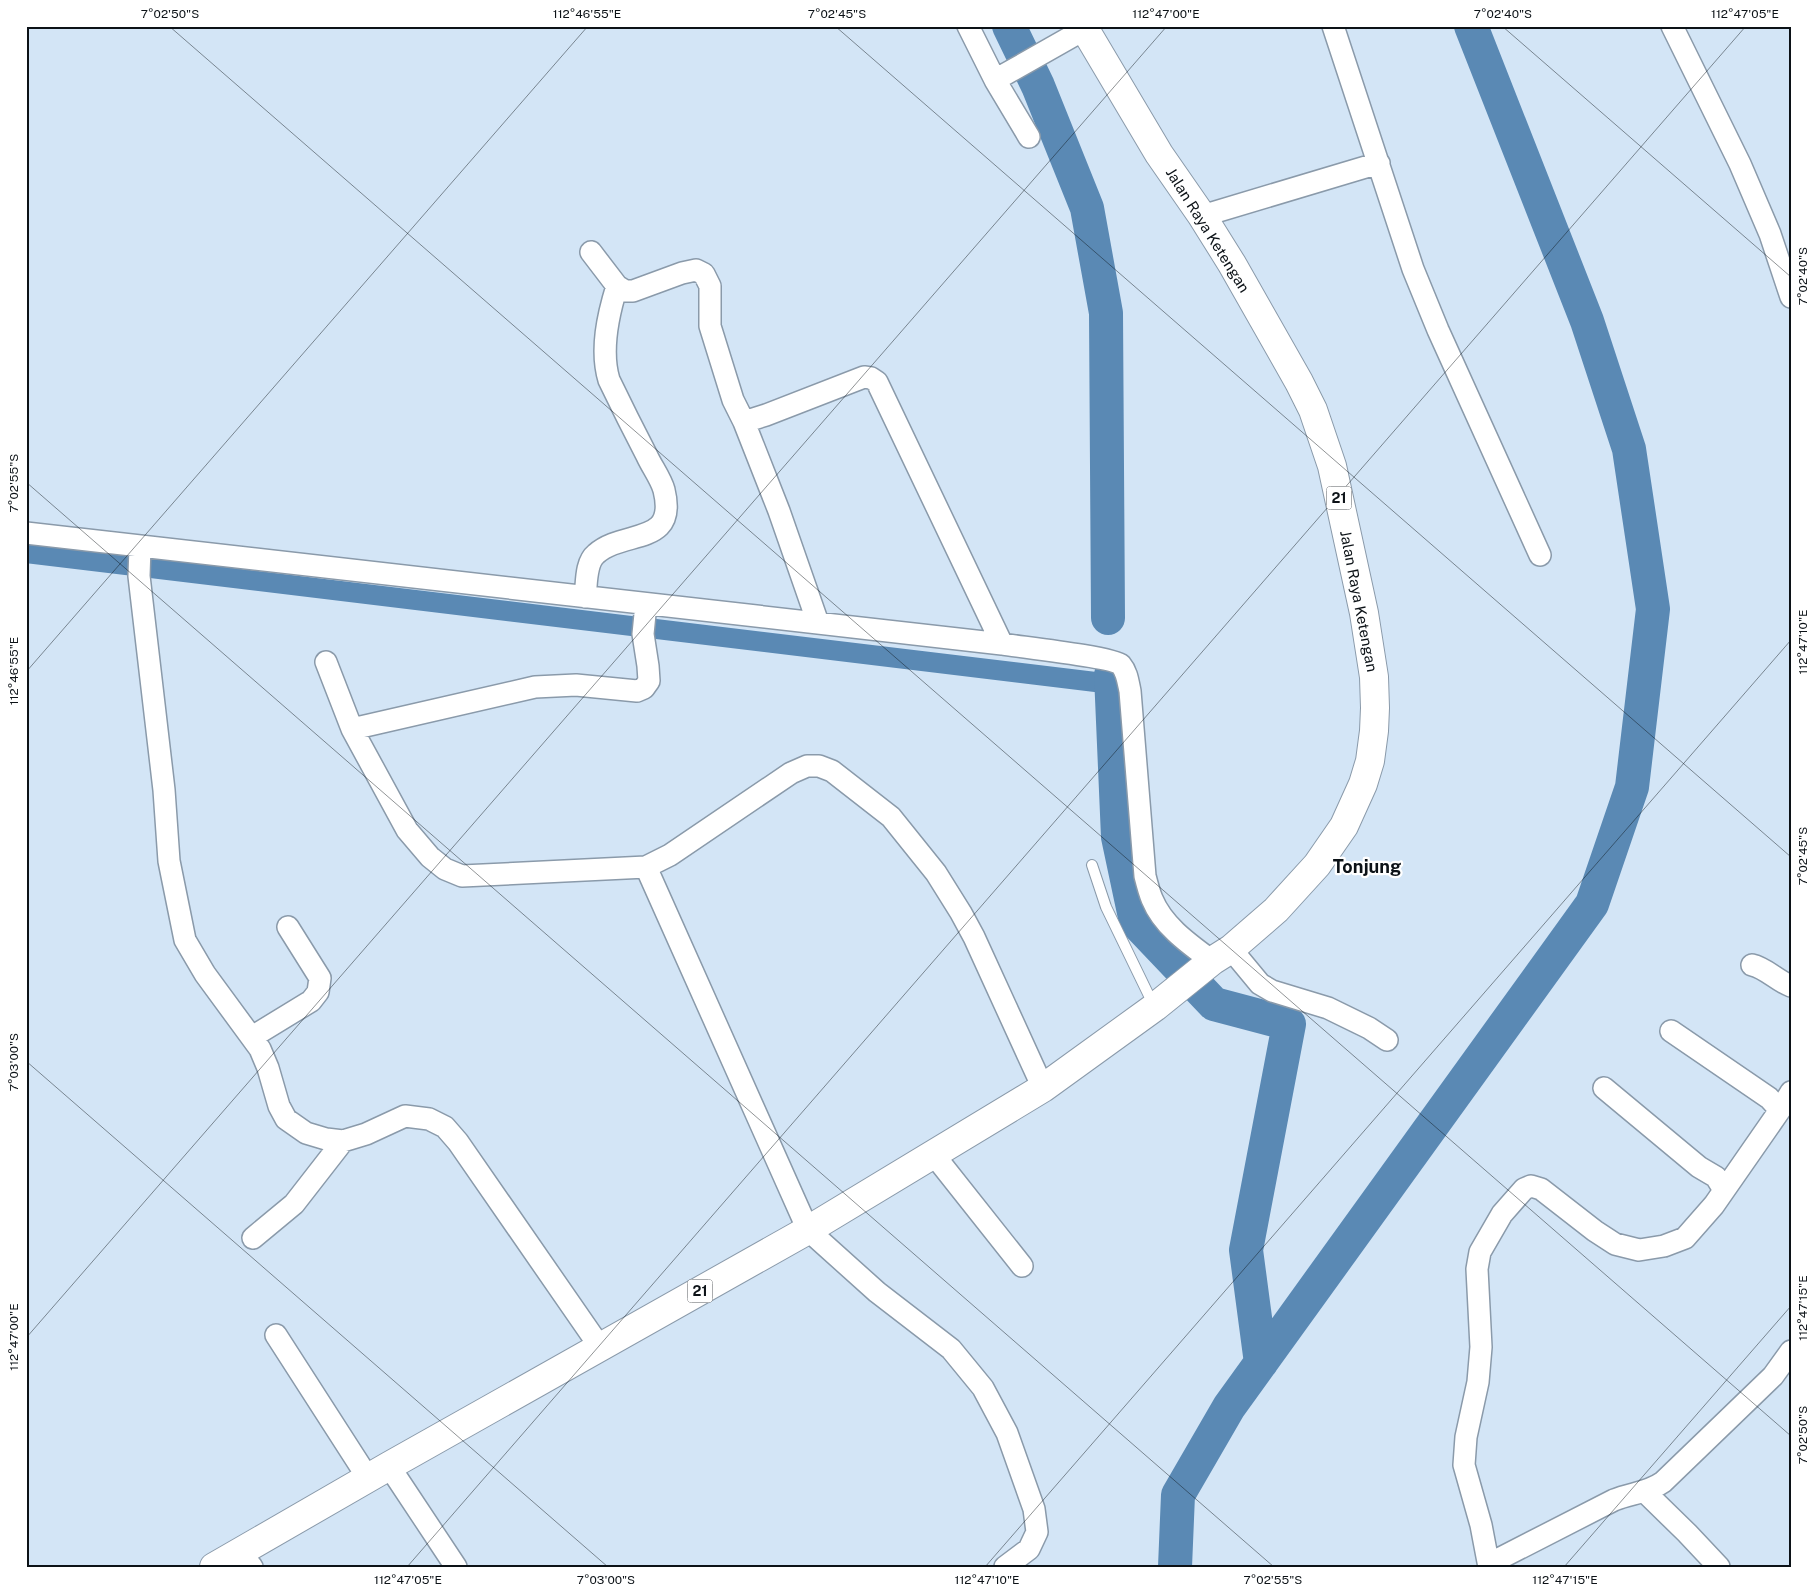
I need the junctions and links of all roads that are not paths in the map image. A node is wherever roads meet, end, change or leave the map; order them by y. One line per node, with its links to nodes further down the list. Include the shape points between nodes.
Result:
1 (968, 26): 5 (street)
2 (1333, 26): 7 (street)
3 (1672, 26): 11 (street, via 1740,164 1770,234)
4 (1084, 28): 5 (street); 8 (highway, Jalan Raya Ketengan / 21, via 1160,154)
5 (995, 80): 6 (street)
6 (1029, 137)
7 (1379, 163): 8 (street); 15 (street, via 1417,278 1442,339)
8 (1202, 216): 25 (highway, Jalan Raya Ketengan / 21, via 1313,410 1332,466 1364,612 1374,685 1370,760 1344,826 1317,865 1276,910)
9 (590, 252): 10 (street)
10 (617, 286): 12 (street, via 633,291 682,273 696,270 704,274 710,286 710,326); 16 (street, via 608,315 604,365 608,380 664,489 666,512 663,524 650,534 609,546 596,554 590,562)
11 (1791, 296)
12 (744, 422): 18 (street); 19 (street, via 864,377 877,382)
13 (26, 533): 14 (street)
14 (140, 551): 16 (street); 30 (street, via 139,576 169,861 184,940 204,974)
15 (1540, 555)
16 (585, 597): 17 (street)
17 (646, 608): 18 (street); 21 (street, via 643,634 649,681 637,691 576,685 535,687)
18 (818, 623): 19 (street)
19 (1002, 644): 25 (street, via 1120,664 1126,673 1130,691 1145,876 1152,900 1181,938)
20 (326, 662): 21 (street)
21 (352, 729): 23 (street, via 407,830 445,869 462,876)
22 (1092, 865): 28 (lane, via 1106,907)
23 (646, 867): 32 (street, via 670,855 791,773 807,766 832,770 891,817 936,873 974,937); 38 (street)
24 (288, 927): 30 (street, via 320,978 318,992 310,1001)
25 (1215, 960): 28 (highway, 21); 31 (street, via 1272,991 1328,1008)
26 (1752, 965): 27 (street)
27 (1791, 986)
28 (1163, 1000): 32 (highway, 21)
29 (1671, 1031): 34 (street)
30 (252, 1037): 35 (street, via 263,1055 286,1119 306,1133)
31 (1387, 1040)
32 (1043, 1088): 36 (highway, 21)
33 (1604, 1088): 37 (street)
34 (1774, 1097): 37 (street)
35 (343, 1141): 39 (street, via 294,1204); 42 (street, via 405,1116 429,1118 445,1128)
36 (934, 1155): 38 (highway, 21); 40 (street)
37 (1713, 1178): 47 (street, via 1714,1205 1685,1238 1664,1246 1639,1250 1615,1244 1541,1189 1531,1186 1524,1189 1502,1214 1480,1252 1477,1269 1481,1347 1464,1466 1482,1525)
38 (808, 1230): 42 (highway, 21); 50 (street, via 877,1292 951,1349 984,1388 1007,1433 1034,1509 1037,1532 1029,1549)
39 (253, 1238)
40 (1022, 1266)
41 (276, 1335): 44 (street)
42 (600, 1346): 44 (highway, 21)
43 (1791, 1350): 45 (street, via 1773,1376 1669,1477)
44 (379, 1472): 46 (highway, 21); 49 (street)
45 (1644, 1492): 47 (street, via 1614,1500); 51 (street)
46 (246, 1559): 48 (highway, 21)
47 (1489, 1566)
48 (214, 1567)
49 (456, 1567)
50 (1005, 1567)
51 (1719, 1567)

